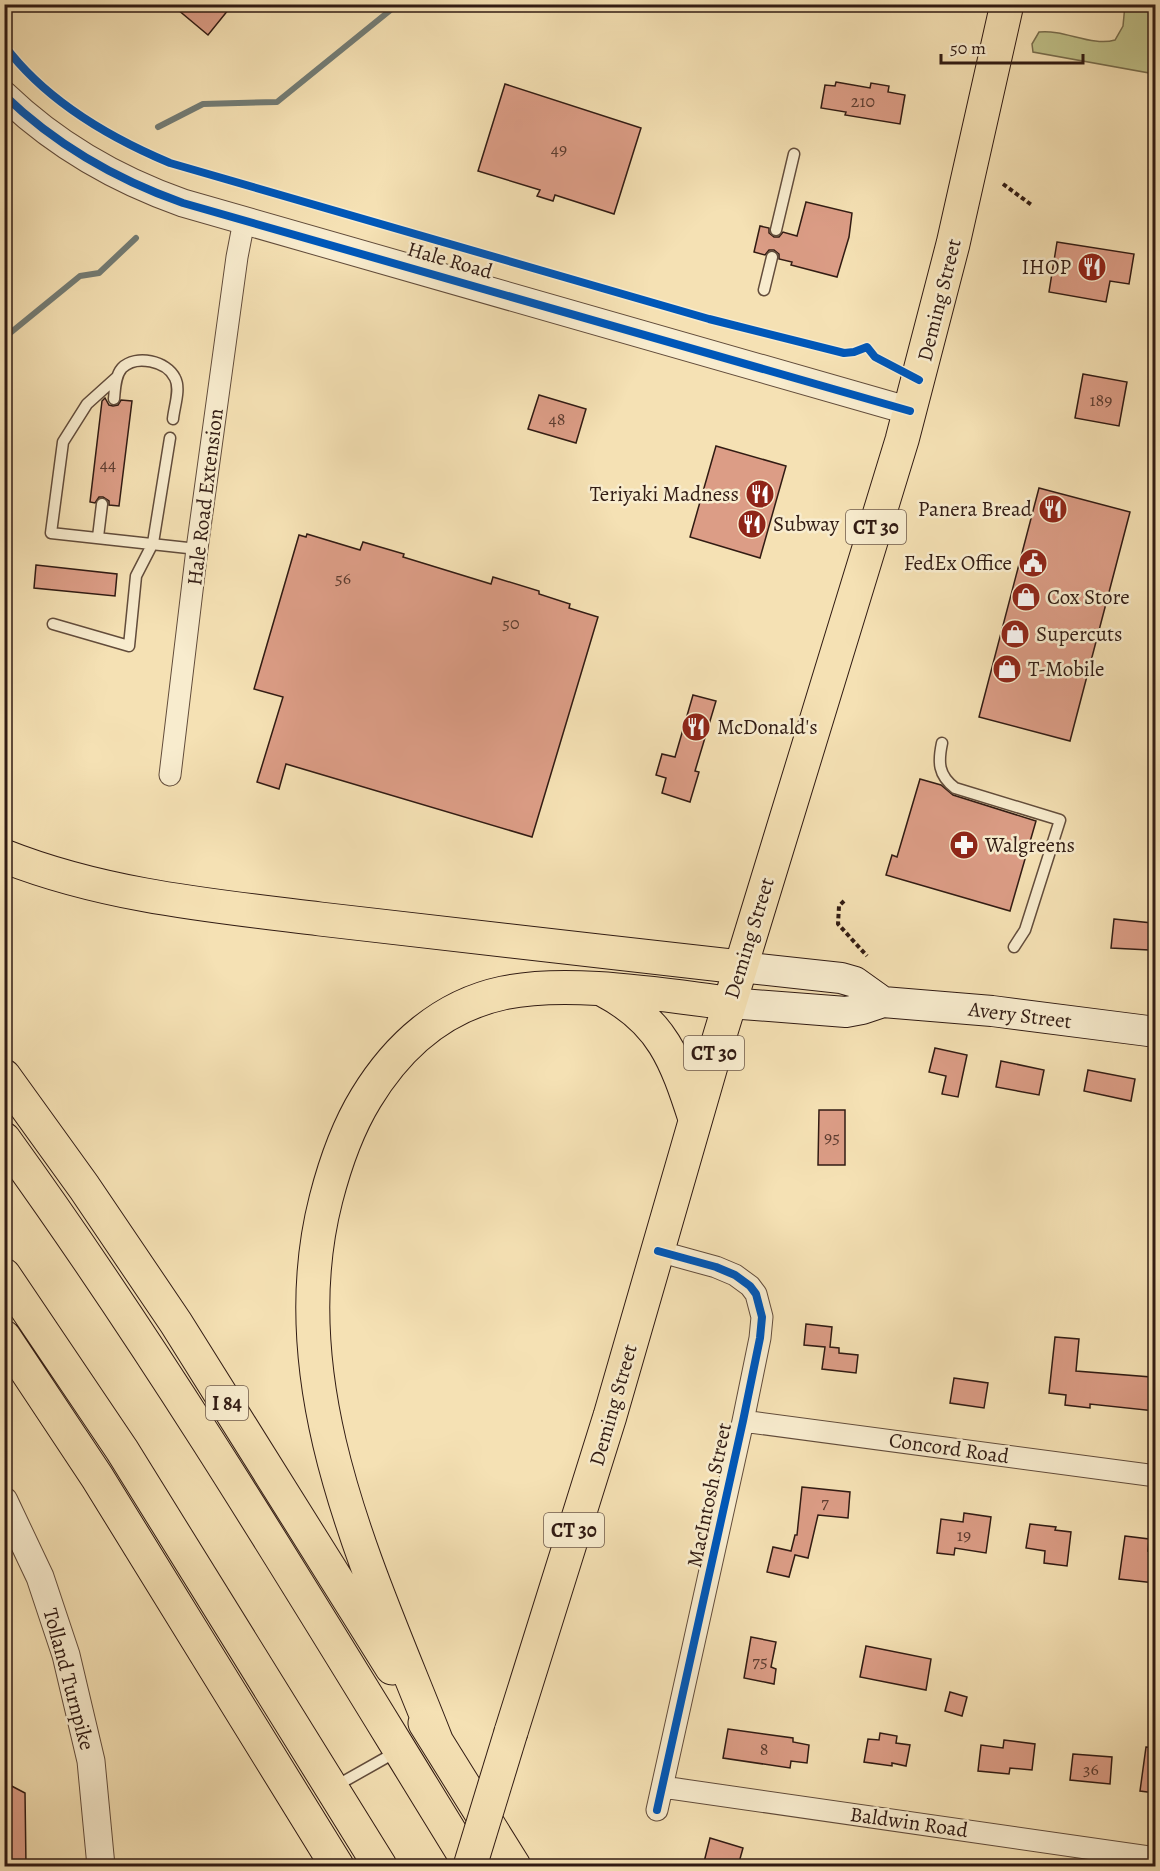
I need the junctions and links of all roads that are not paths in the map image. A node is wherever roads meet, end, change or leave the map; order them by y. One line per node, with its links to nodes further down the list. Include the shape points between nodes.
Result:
1 (1006, 4): 10 (main road, Deming Street / CT 30, via 960,215)
2 (4, 95): 4 (street, Hale Road, via 55,139 116,176 183,203)
3 (794, 154): 5 (lane)
4 (244, 220): 10 (street, Hale Road); 16 (street, Hale Road Extension)
5 (776, 230)
6 (772, 257): 7 (lane)
7 (764, 290)
8 (117, 377): 9 (lane); 11 (lane, via 122,368 142,361 153,362 170,372 176,378 177,389); 14 (lane, via 87,404 63,442 51,533)
9 (114, 399)
10 (910, 411): 22 (main road, Deming Street / CT 30)
11 (172, 419)
12 (170, 438): 15 (lane)
13 (102, 504): 14 (lane)
14 (98, 537): 15 (lane)
15 (153, 543): 16 (lane); 17 (lane, via 136,576 129,646)
16 (197, 549): 19 (street, Hale Road Extension)
17 (53, 624)
18 (942, 743): 21 (lane, via 940,768 955,788 1060,820 1024,930)
19 (170, 775)
20 (4, 856): 22 (main road, via 97,885 166,898)
21 (1014, 947)
22 (740, 967): 24 (main road, via 855,981); 25 (main road, Deming Street / CT 30)
23 (603, 990): 25 (main road); 28 (main road, via 636,1011 660,1036); 36 (main road, via 544,988 502,993 462,1007 422,1031 390,1063 363,1104 339,1155 323,1208 314,1265 312,1318 317,1376 329,1439 360,1547)
24 (883, 1002): 25 (main road, Avery Street, via 846,1012); 26 (main road, Avery Street, via 992,1011)
25 (729, 1003): 28 (main road, Deming Street / CT 30)
26 (1155, 1032)
27 (4, 1076): 36 (main road, I 84, via 176,1323)
28 (695, 1119): 30 (main road, Deming Street / CT 30)
29 (4, 1140): 37 (main road, via 159,1363)
30 (658, 1251): 33 (street, MacIntosh Street, via 735,1275 756,1294 761,1326); 45 (main road, Deming Street / CT 30, bridge)
31 (4, 1275): 39 (main road, via 128,1459)
32 (4, 1337): 43 (main road, via 97,1477)
33 (743, 1421): 34 (street, Concord Road); 38 (street, MacIntosh Street)
34 (1155, 1476)
35 (4, 1501): 42 (street, Tolland Turnpike, via 40,1577 66,1655 91,1761)
36 (436, 1740): 46 (main road, I 84)
37 (399, 1750): 39 (lane); 45 (main road)
38 (663, 1787): 40 (street, MacIntosh Street); 41 (street, Baldwin Road)
39 (331, 1788): 44 (main road)
40 (657, 1810)
41 (1155, 1858)
42 (101, 1866)
43 (337, 1866)
44 (380, 1866)
45 (470, 1866)
46 (514, 1866)

